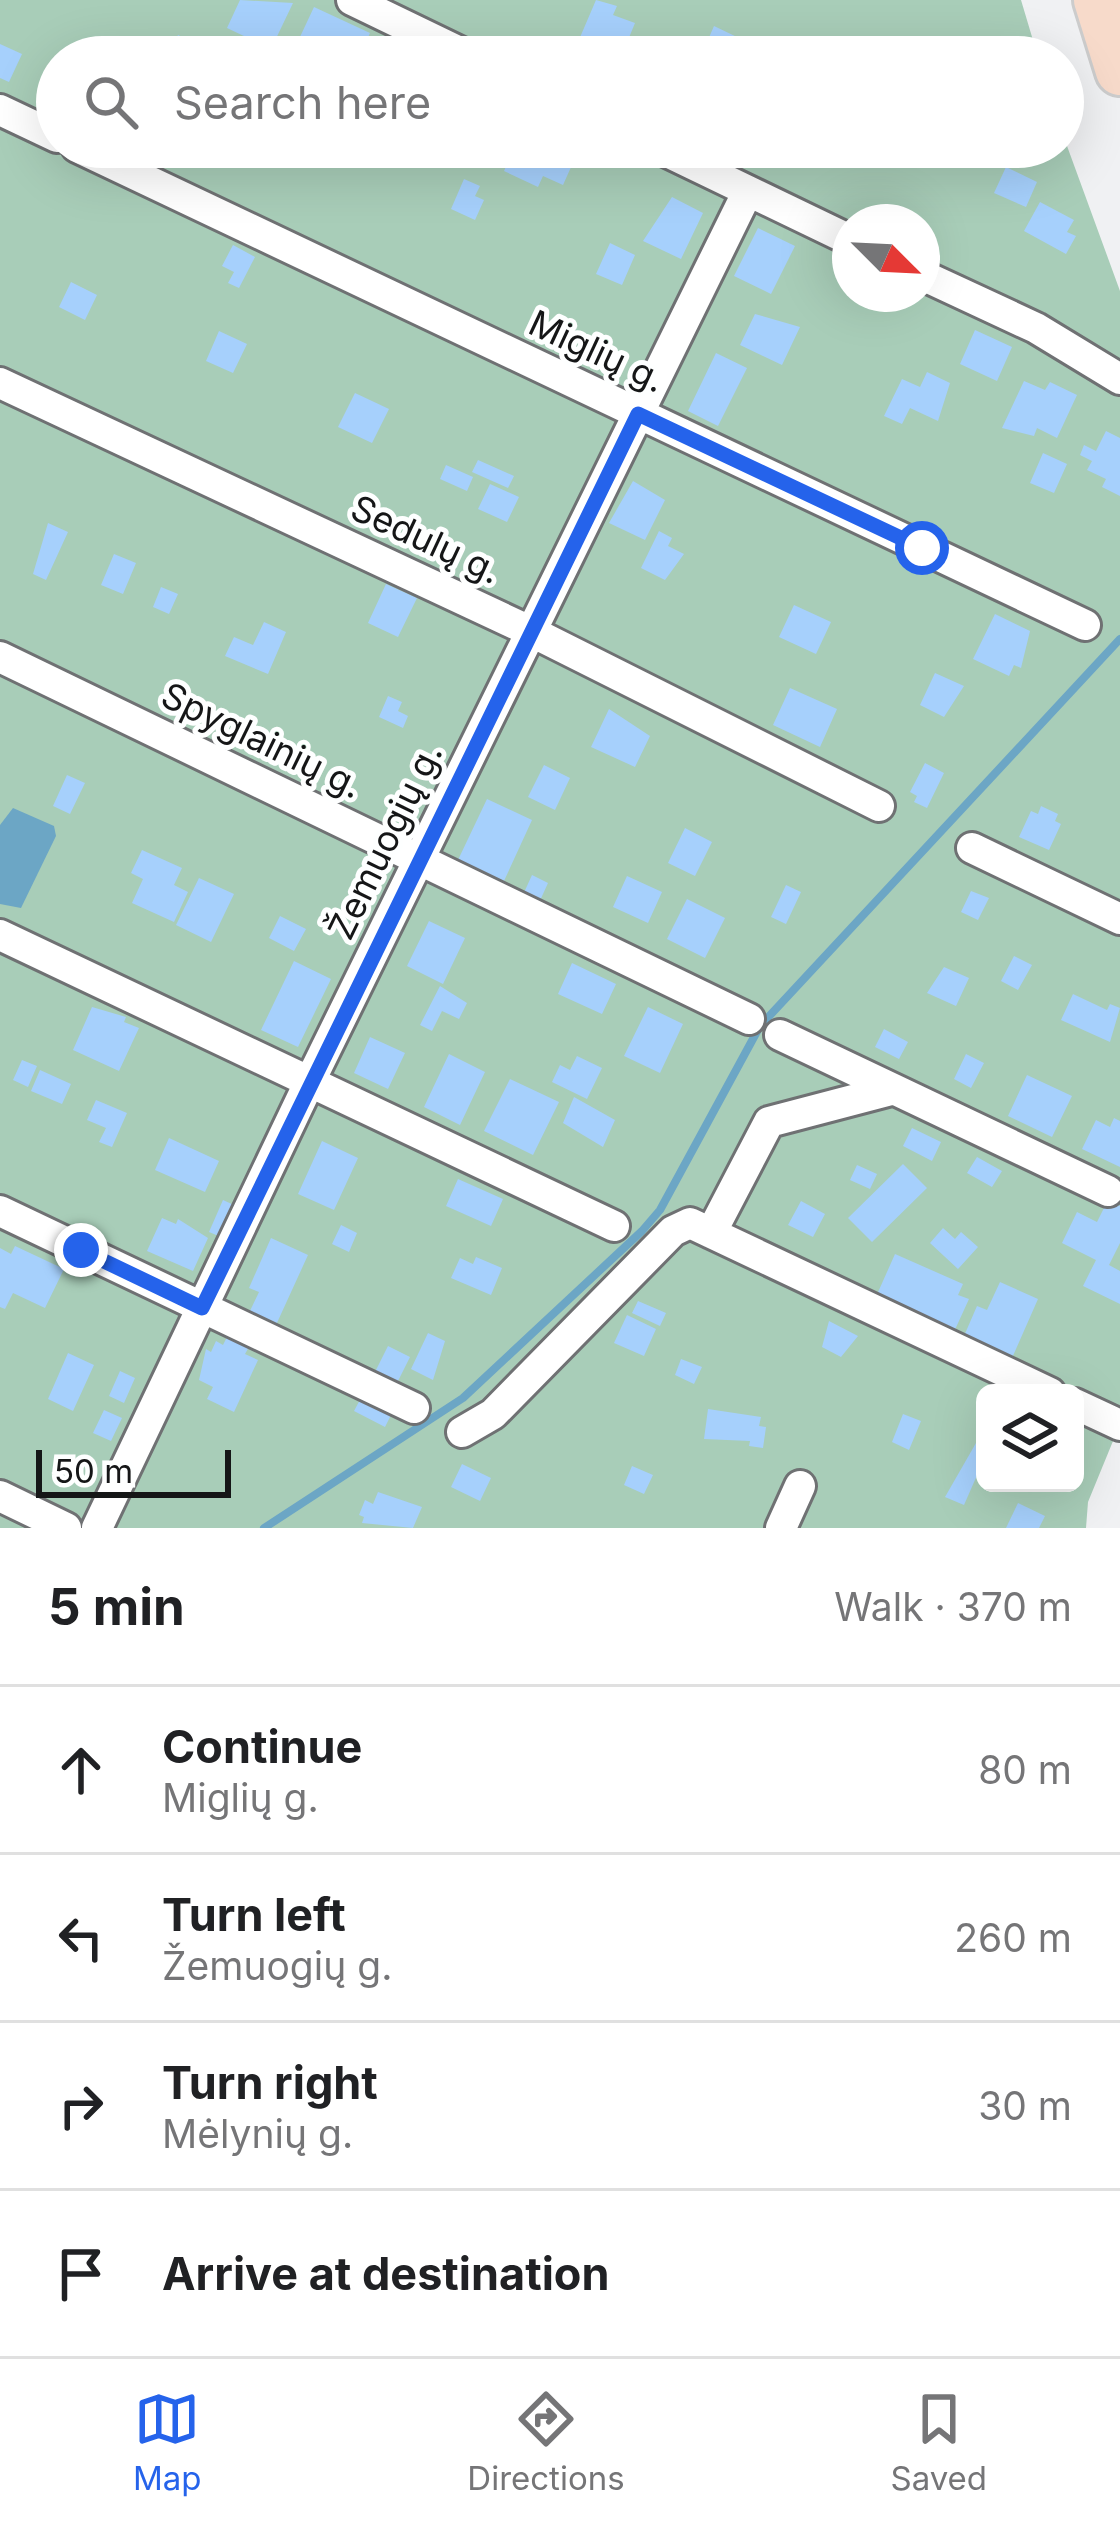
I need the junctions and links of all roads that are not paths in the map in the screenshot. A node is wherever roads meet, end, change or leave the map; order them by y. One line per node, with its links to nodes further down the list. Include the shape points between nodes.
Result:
1 (352, 0): 3 (street)
2 (1098, 0): 4 (main road)
3 (427, 36)
4 (1120, 71)
5 (0, 110): 6 (street)
6 (36, 127)
7 (121, 168): 14 (street, Miglių g.)
8 (700, 168): 9 (street)
9 (748, 191): 10 (street); 14 (street, Žemuogių g.)
10 (832, 231)
11 (940, 283): 12 (street)
12 (1120, 379)
13 (0, 383): 16 (street, Sedulų g.)
14 (638, 414): 15 (street, Miglių g.); 16 (street, Žemuogių g.)
15 (1084, 626)
16 (530, 631): 18 (street, Sedulų g.); 20 (street, Žemuogių g.)
17 (0, 657): 20 (street, Spyglainių g.)
18 (879, 806)
19 (971, 848): 21 (street)
20 (421, 858): 23 (street, Spyglainių g.); 25 (street, Žemuogių g.)
21 (1120, 919)
22 (0, 935): 25 (street)
23 (749, 1019)
24 (780, 1035): 26 (street)
25 (309, 1083): 29 (street); 31 (street, Žemuogių g.)
26 (891, 1090): 27 (street); 30 (street, via 769,1122)
27 (1108, 1191)
28 (0, 1211): 31 (street)
29 (614, 1226)
30 (712, 1233): 32 (street); 36 (street, via 690,1223 673,1232 493,1414)
31 (202, 1308): 33 (street); 40 (street, Žemuogių g.)
32 (1031, 1384)
33 (414, 1408)
34 (1084, 1408): 35 (street)
35 (1120, 1425)
36 (462, 1432)
37 (800, 1486): 41 (street)
38 (0, 1496): 39 (street)
39 (66, 1528)
40 (97, 1528)
41 (781, 1528)

